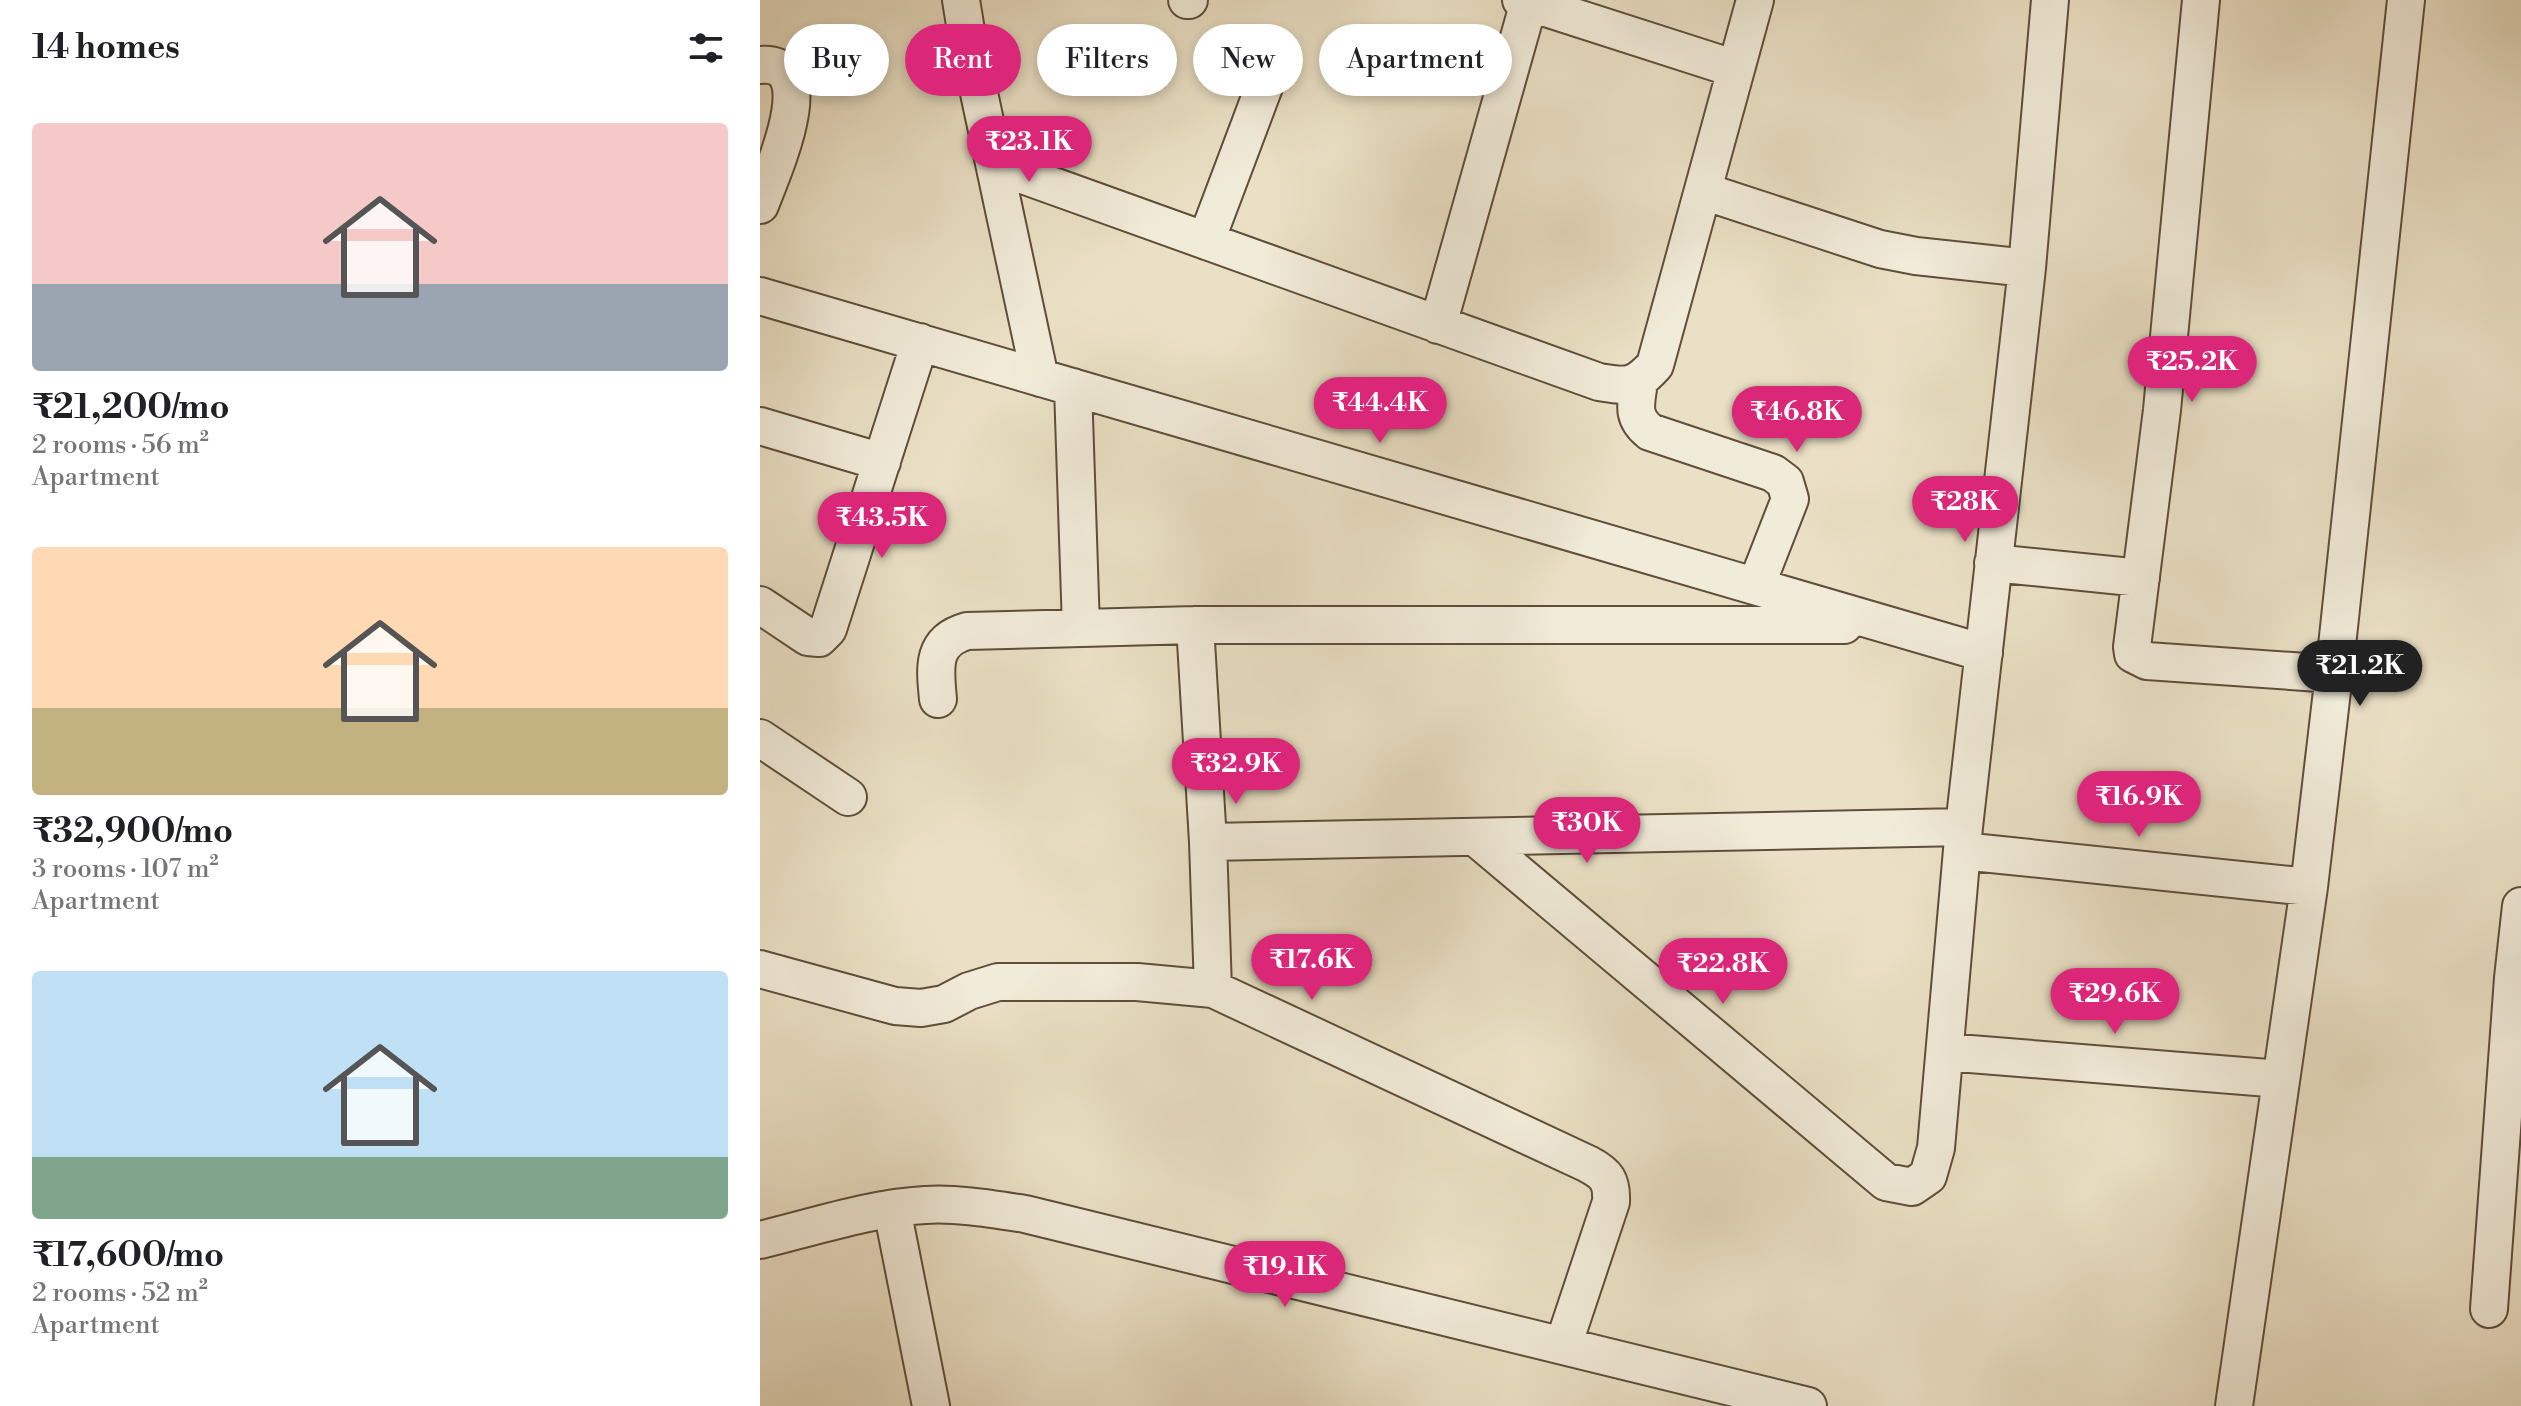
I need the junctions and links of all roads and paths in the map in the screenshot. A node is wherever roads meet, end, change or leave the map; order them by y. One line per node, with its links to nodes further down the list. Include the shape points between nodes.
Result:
1 (961, 0): 10 (street)
2 (1755, 0): 8 (street)
3 (2050, 0): 14 (street)
4 (2201, 0): 23 (street)
5 (2406, 0): 30 (street)
6 (1525, 1): 8 (street); 16 (street)
7 (760, 65): 12 (street, via 785,69 792,102)
8 (1736, 69): 11 (street)
9 (1261, 96): 13 (street)
10 (995, 165): 13 (street); 18 (street)
11 (1703, 191): 14 (street, via 1880,249); 19 (street, via 1655,365)
12 (760, 205)
13 (1206, 241): 16 (street)
14 (2027, 268): 22 (street)
15 (760, 296): 17 (street)
16 (1438, 325): 19 (street, via 1599,382)
17 (920, 342): 18 (street); 21 (street)
18 (1057, 382): 24 (street); 28 (street)
19 (1639, 382): 24 (street, via 1635,407 1639,423 1650,432 1773,473 1785,482 1790,499)
20 (760, 426): 21 (street)
21 (882, 462): 25 (street, via 828,629 819,638 808,637)
22 (1993, 563): 23 (street); 29 (street)
23 (2141, 578): 30 (street, via 2132,647 2139,658)
24 (1756, 586): 27 (street)
25 (760, 605)
26 (1195, 625): 27 (street); 28 (street); 36 (street)
27 (1886, 625): 29 (street)
28 (1081, 628): 31 (street, via 967,631 952,636 939,651)
29 (1984, 653): 35 (street)
30 (2334, 674): 37 (street)
31 (938, 699)
32 (760, 738): 33 (street)
33 (848, 797)
34 (1475, 837): 35 (street); 36 (street); 42 (street, via 1886,1182 1912,1187 1928,1176 1936,1148)
35 (1963, 839): 37 (street); 42 (street)
36 (1208, 842): 41 (street)
37 (2309, 887): 43 (street)
38 (2521, 906): 39 (street)
39 (2520, 914): 46 (street)
40 (760, 969): 41 (street, via 895,1006 921,1008 998,982 1137,982)
41 (1213, 989): 47 (street, via 1603,1172 1612,1184 1611,1202)
42 (1945, 1052): 43 (street)
43 (2281, 1079): 50 (street)
44 (892, 1209): 45 (street); 47 (street, via 964,1206 1025,1214); 48 (street)
45 (760, 1240)
46 (2489, 1309)
47 (1563, 1346): 49 (street)
48 (931, 1406)
49 (1808, 1406)
50 (2234, 1406)

